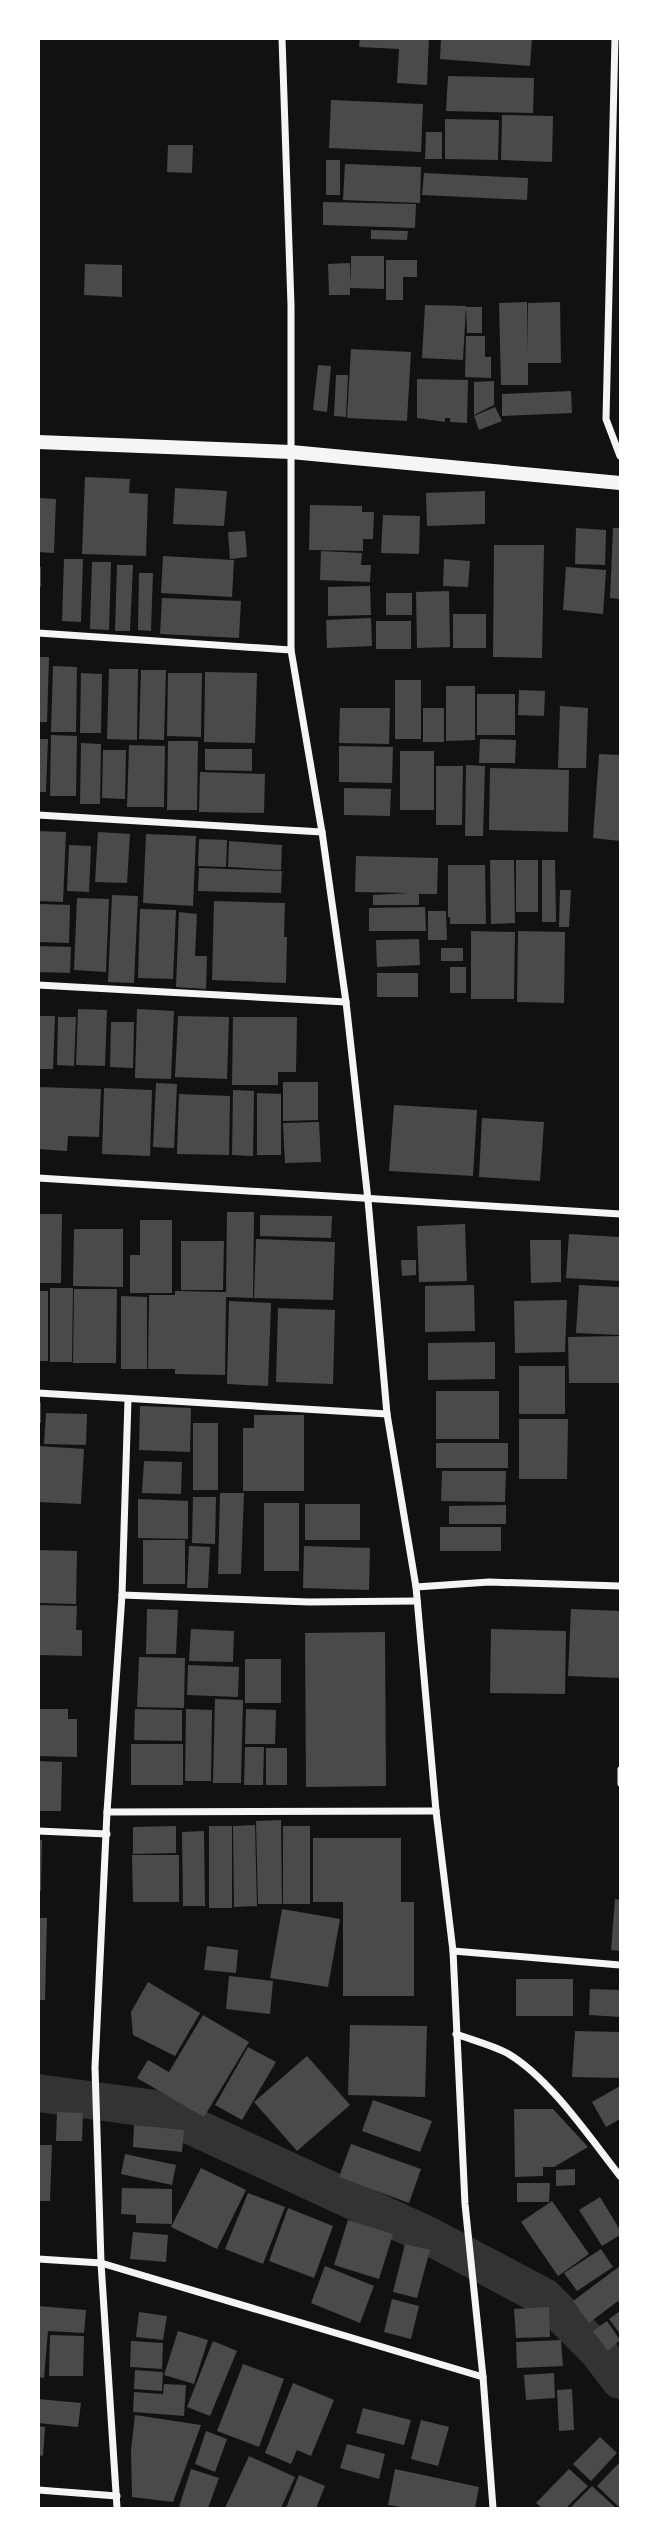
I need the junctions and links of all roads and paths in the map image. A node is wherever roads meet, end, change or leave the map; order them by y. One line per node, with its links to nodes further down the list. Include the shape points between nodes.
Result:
1 (282, 38): 4 (street)
2 (615, 38): 5 (street, via 607,419)
3 (38, 442): 4 (main road)
4 (291, 452): 6 (main road); 8 (street)
5 (621, 456)
6 (621, 482)
7 (38, 633): 8 (street)
8 (291, 650): 10 (street)
9 (38, 815): 10 (street)
10 (322, 832): 12 (street)
11 (38, 985): 12 (street)
12 (346, 1002): 14 (street)
13 (38, 1178): 14 (street)
14 (368, 1200): 15 (street); 18 (street)
15 (621, 1214)
16 (38, 1393): 17 (street)
17 (128, 1399): 18 (street); 21 (street)
18 (387, 1414): 20 (street)
19 (621, 1586): 20 (street, via 489,1582)
20 (416, 1587): 22 (street)
21 (122, 1595): 22 (street); 26 (street)
22 (417, 1601): 25 (street)
23 (621, 1769): 24 (lane)
24 (621, 1784)
25 (436, 1811): 26 (street); 29 (street)
26 (107, 1812): 28 (street)
27 (38, 1831): 28 (street)
28 (107, 1834): 34 (street, via 95,2067)
29 (453, 1951): 30 (street); 31 (street)
30 (621, 1965)
31 (456, 2034): 32 (street, via 507,2053 534,2075); 35 (street, via 465,2204)
32 (621, 2176)
33 (38, 2259): 34 (street)
34 (101, 2263): 35 (street); 37 (street)
35 (483, 2377): 39 (street)
36 (38, 2490): 37 (street)
37 (117, 2496): 38 (street)
38 (117, 2508)
39 (493, 2508)

